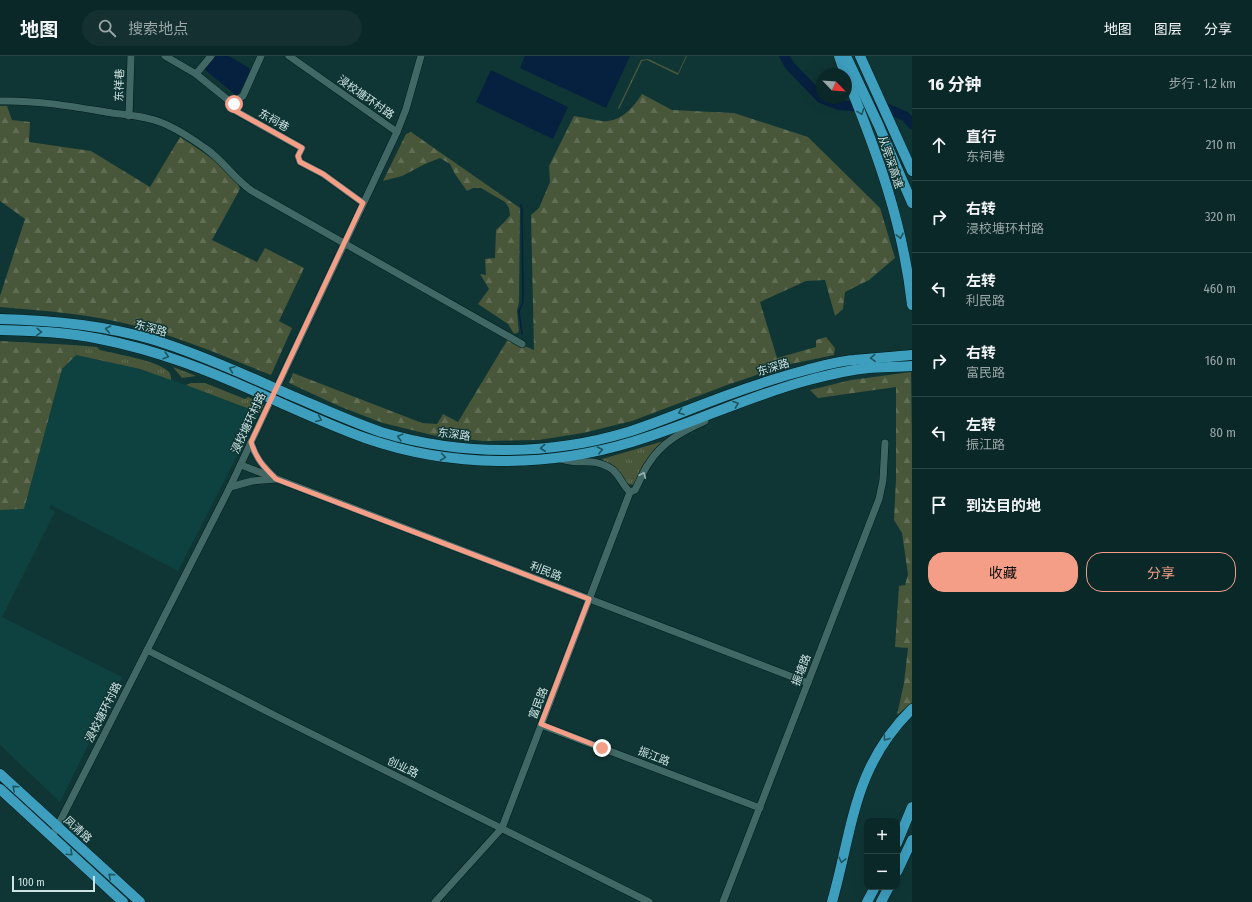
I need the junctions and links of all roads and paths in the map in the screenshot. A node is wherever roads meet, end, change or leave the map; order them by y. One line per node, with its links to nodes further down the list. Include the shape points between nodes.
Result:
1 (131, 56): 15 (street, 东祥巷)
2 (165, 56): 11 (street, 东祠巷)
3 (211, 56): 11 (street)
4 (261, 56): 14 (street, via 243,96)
5 (289, 56): 16 (street, 浸校塘环村路)
6 (422, 56): 16 (street)
7 (839, 56): 10 (highway, 从莞深高速)
8 (846, 56): 19 (highway)
9 (860, 56): 17 (highway)
10 (843, 68)
11 (196, 74): 14 (street, 东祠巷)
12 (852, 91): 21 (highway, 从莞深高速, one-way to 21, via 893,205)
13 (0, 101): 15 (street, via 39,102)
14 (234, 104): 18 (street, 东祠巷, via 234,110 302,148 298,156 300,162 323,174)
15 (129, 116): 20 (street, via 159,121 186,136 218,158 248,188)
16 (397, 132): 18 (street, 浸校塘环村路)
17 (911, 167)
18 (363, 203): 20 (street, 浸校塘环村路)
19 (912, 203)
20 (344, 243): 24 (street); 28 (street, 浸校塘环村路)
21 (912, 305)
22 (0, 319): 25 (highway, 东深路, one-way to 22, bridge, via 852,360 790,374 629,432 585,442 533,449 496,450 439,445 383,432 180,349 126,333 76,324)
23 (0, 330): 30 (highway, 东深路, one-way to 30, bridge, via 74,335 153,352 194,366 365,438 394,447 452,458)
24 (522, 344)
25 (912, 356)
26 (912, 366): 27 (highway, 东深路, one-way to 26, via 823,377 870,368)
27 (716, 411): 30 (highway, 东深路, one-way to 27, via 625,444); 34 (street, 富民路, one-way to 27, via 635,490 658,451 676,436 707,419)
28 (251, 442): 31 (street, 浸校塘环村路); 32 (street, 利民路, via 257,458)
29 (885, 443): 37 (street, 振塘路, via 879,499)
30 (557, 458): 34 (street, via 567,461 590,461 606,466 615,472)
31 (241, 465): 32 (street, 利民路); 33 (street, 浸校塘环村路)
32 (276, 479): 33 (street, 利民路, via 252,481); 35 (street, 利民路)
33 (230, 487): 36 (street, 浸校塘环村路)
34 (630, 492): 35 (street, 富民路)
35 (589, 599): 37 (street, 利民路); 39 (street, 富民路)
36 (147, 650): 44 (street, 浸校塘环村路); 45 (street, 创业路)
37 (808, 683): 43 (street, 振塘路)
38 (912, 709): 57 (highway, one-way to 57, via 884,741 866,774 854,810)
39 (541, 724): 43 (street, 振江路); 45 (street, 富民路)
40 (0, 774): 44 (highway, 凤清路, one-way to 40)
41 (0, 789): 47 (highway, 凤清路)
42 (912, 807): 46 (highway)
43 (760, 808): 56 (street, 振塘路)
44 (58, 827): 47 (street, 浸校塘环村路); 53 (highway, 凤清路, one-way to 44)
45 (502, 828): 54 (street, 富民路); 55 (street, 创业路)
46 (900, 836)
47 (52, 837): 52 (highway, 凤清路, one-way to 52)
48 (912, 840): 49 (highway)
49 (900, 866)
50 (874, 890): 58 (highway)
51 (887, 890): 59 (highway)
52 (123, 902)
53 (140, 902)
54 (435, 902)
55 (650, 902)
56 (723, 902)
57 (832, 902)
58 (867, 902)
59 (881, 902)

